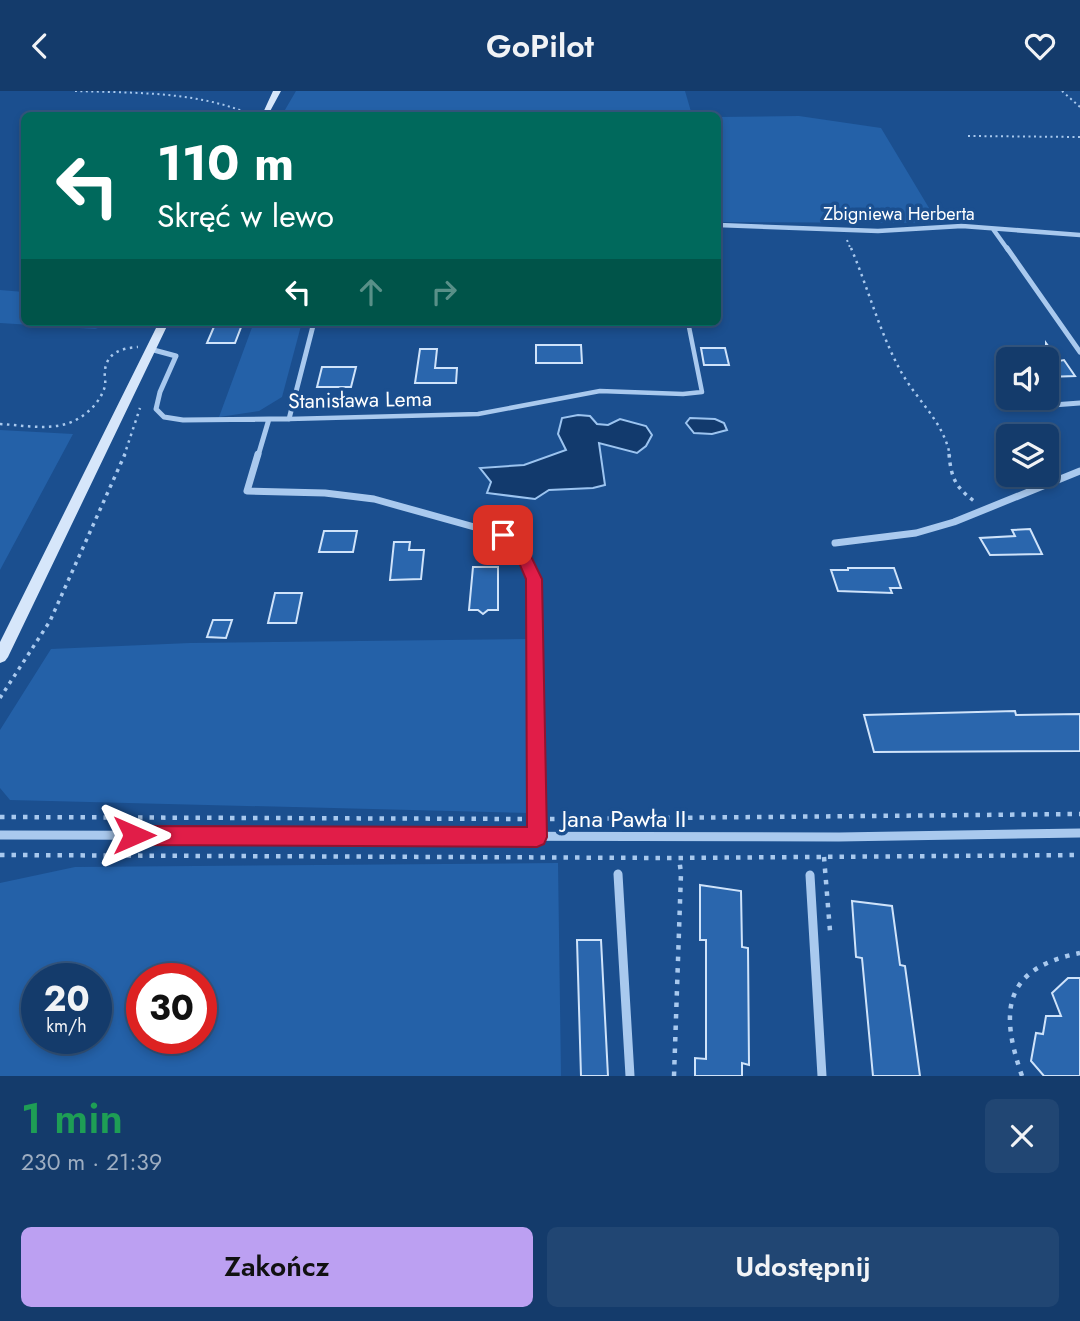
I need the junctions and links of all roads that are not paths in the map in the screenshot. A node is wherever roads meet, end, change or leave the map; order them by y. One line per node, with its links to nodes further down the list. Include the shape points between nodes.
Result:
1 (277, 91): 2 (main road)
2 (267, 112)
3 (721, 225): 4 (street, Zbigniewa Herberta)
4 (993, 229): 5 (street, Zbigniewa Herberta); 10 (street)
5 (1080, 236)
6 (162, 326): 9 (main road)
7 (313, 326): 15 (street)
8 (689, 326): 11 (lane)
9 (150, 349): 14 (street, via 176,356 156,409 164,417); 18 (main road)
10 (1080, 352)
11 (702, 392): 15 (lane, Stanisława Lema, via 600,391 478,414)
12 (1080, 403): 13 (street)
13 (1059, 405)
14 (269, 419): 15 (street, Stanisława Lema); 21 (street, Stanisława Lema, via 247,491 374,499 503,535 520,548 534,579)
15 (289, 419)
16 (1080, 471): 17 (street, via 987,510 916,533)
17 (835, 543)
18 (0, 657)
19 (1080, 833): 21 (street, Jana Pawła II)
20 (0, 835): 21 (street, Jana Pawła II)
21 (537, 837)
22 (618, 874): 24 (street)
23 (810, 875): 25 (street)
24 (630, 1076)
25 (822, 1076)

